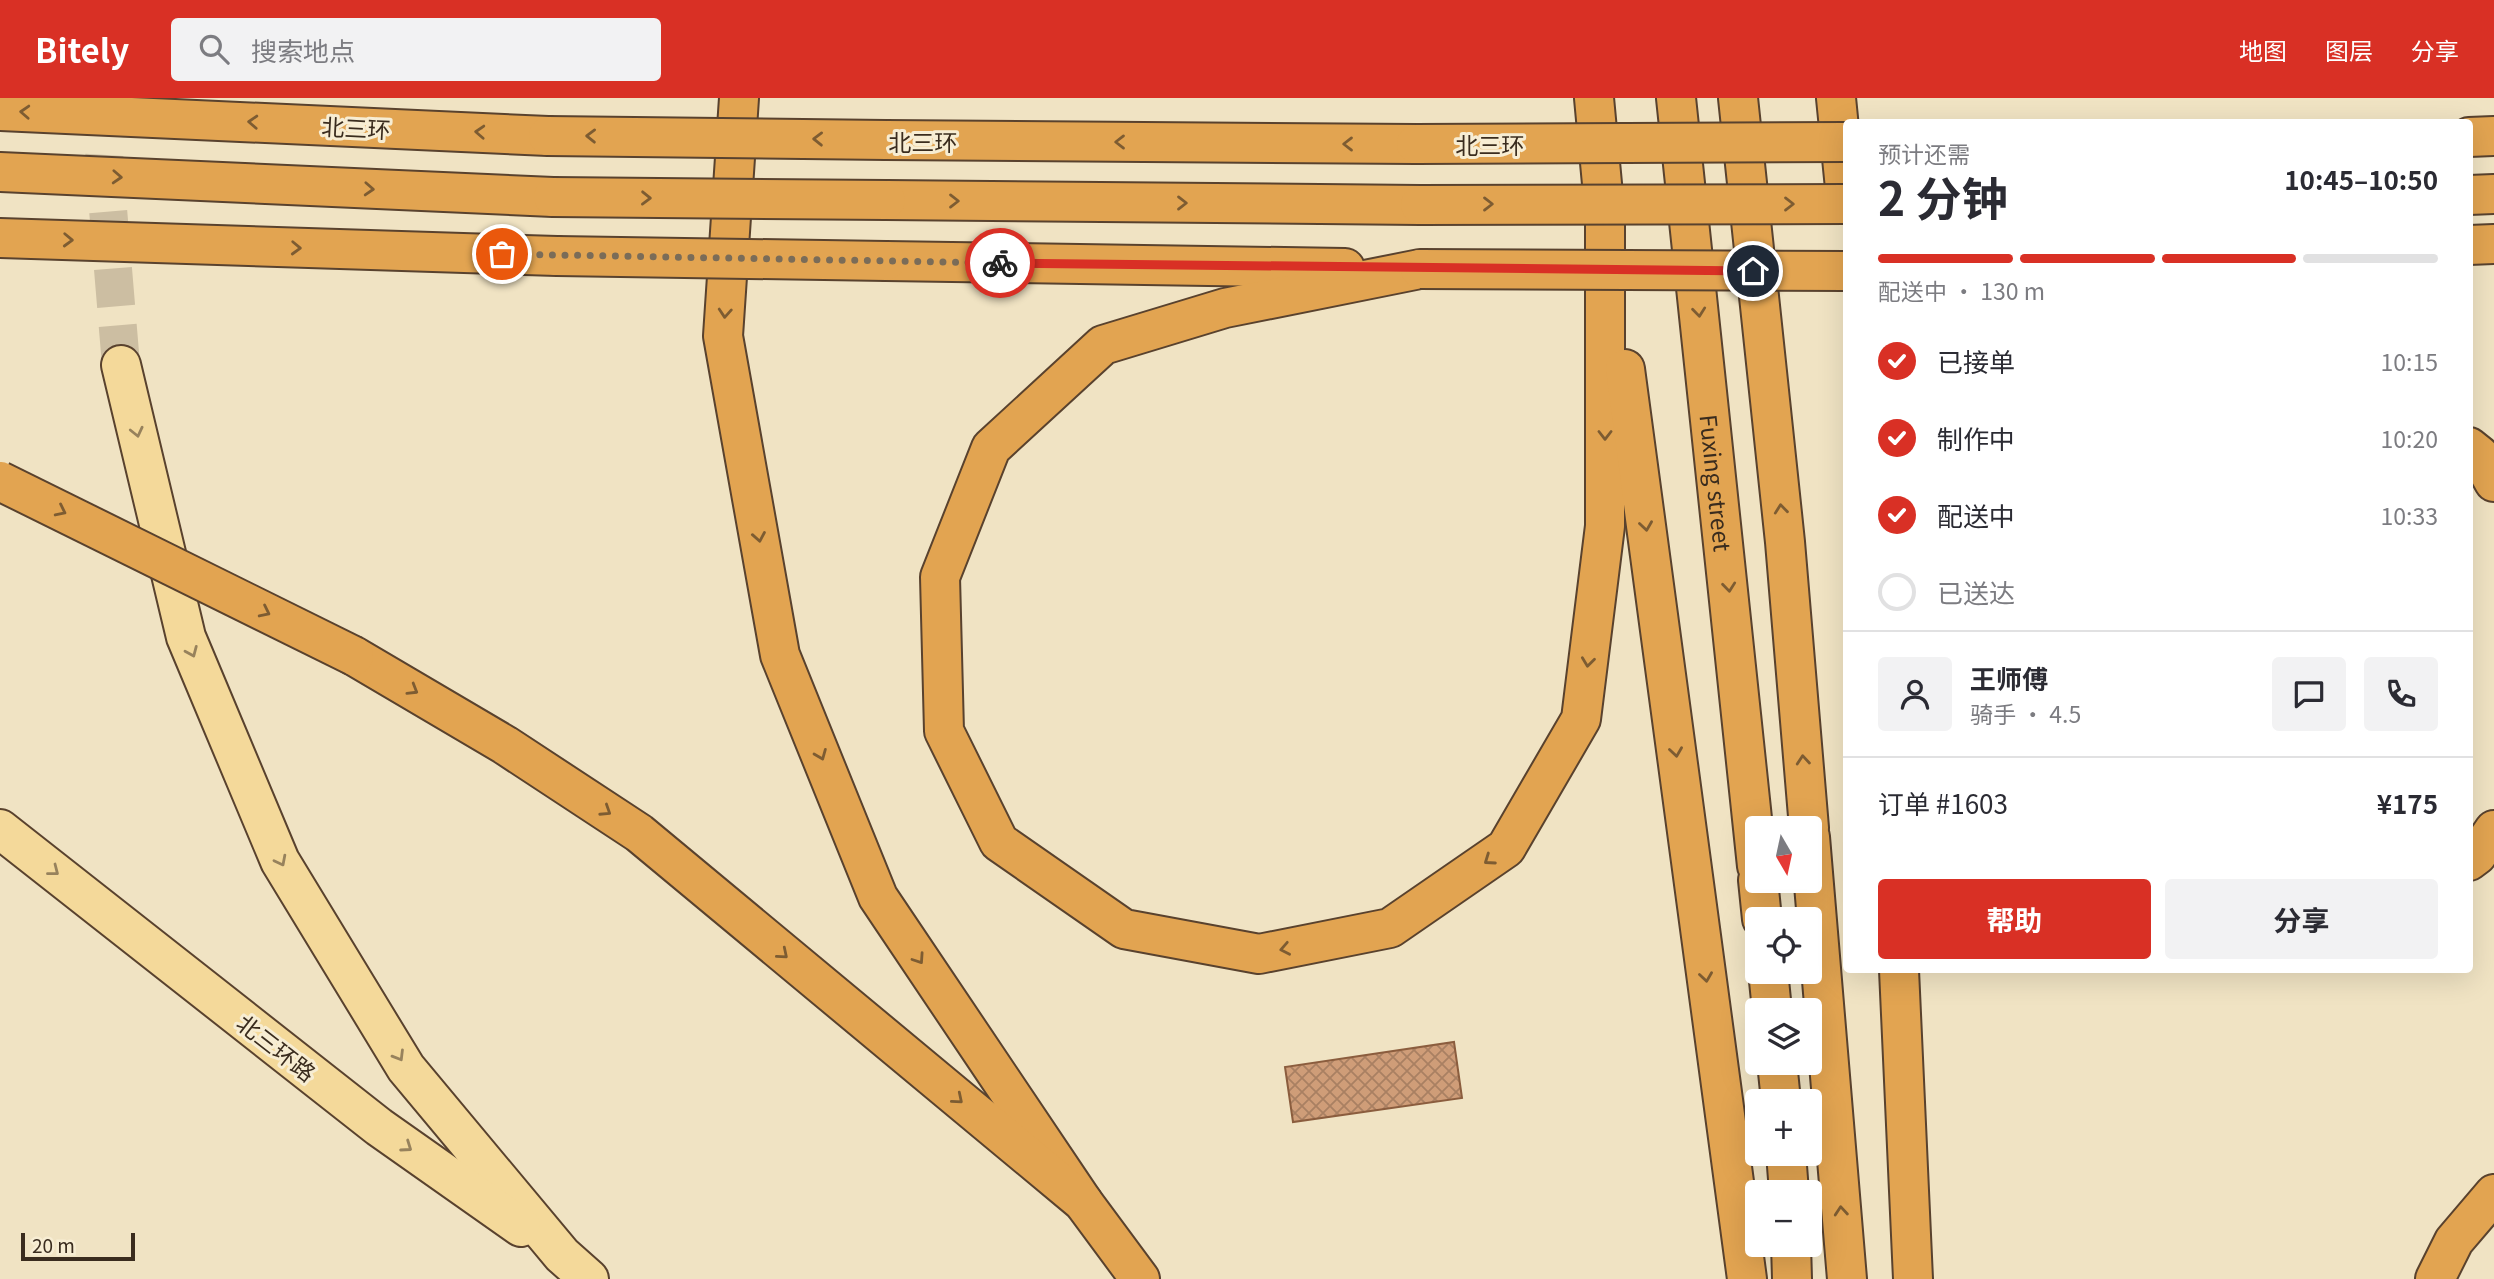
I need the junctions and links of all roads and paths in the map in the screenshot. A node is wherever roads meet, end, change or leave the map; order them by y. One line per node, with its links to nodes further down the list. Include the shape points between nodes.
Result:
1 (739, 98): 33 (highway, one-way to 33, via 723,335 780,654 878,897)
2 (1579, 98): 15 (highway)
3 (1594, 98): 15 (highway)
4 (1676, 98): 25 (highway, Fuxing street, one-way to 25)
5 (1738, 98): 26 (highway, one-way to 5, via 1785,542)
6 (0, 111): 7 (highway, 北三环, one-way to 6, bridge, via 1416,144 548,136)
7 (1840, 116): 10 (highway)
8 (2494, 136): 9 (highway)
9 (2473, 137)
10 (1843, 157)
11 (0, 172): 14 (highway, one-way to 14, bridge, via 553,197)
12 (2494, 194): 13 (highway)
13 (2473, 195)
14 (1843, 204)
15 (1605, 216): 19 (highway, one-way to 19, via 1605,526 1581,719 1506,848 1390,928 1259,954 1124,929 999,842 944,731 940,577 991,448 1103,345 1226,308); 37 (highway, one-way to 37)
16 (0, 238): 19 (highway, one-way to 19, bridge, via 557,256)
17 (2494, 244): 18 (highway)
18 (2473, 245)
19 (1420, 269): 20 (highway, bridge)
20 (1843, 272)
21 (121, 365): 35 (main road, one-way to 35, via 186,637 280,861 406,1068)
22 (2473, 450): 24 (highway)
23 (0, 481): 33 (highway, one-way to 33, bridge, via 354,656 505,744 639,833)
24 (2494, 482)
25 (1752, 816)
26 (1808, 816)
27 (0, 829): 35 (main road, 北三环路, one-way to 35, via 379,1127)
28 (2494, 830): 29 (highway)
29 (2473, 858)
30 (1815, 893): 39 (highway, one-way to 30)
31 (1899, 973): 40 (highway)
32 (2494, 1194): 41 (highway, via 2454,1241)
33 (1083, 1202): 36 (highway)
34 (1791, 1257): 38 (highway)
35 (575, 1267)
36 (1140, 1279)
37 (1747, 1279)
38 (1792, 1279)
39 (1847, 1279)
40 (1913, 1279)
41 (2435, 1279)

